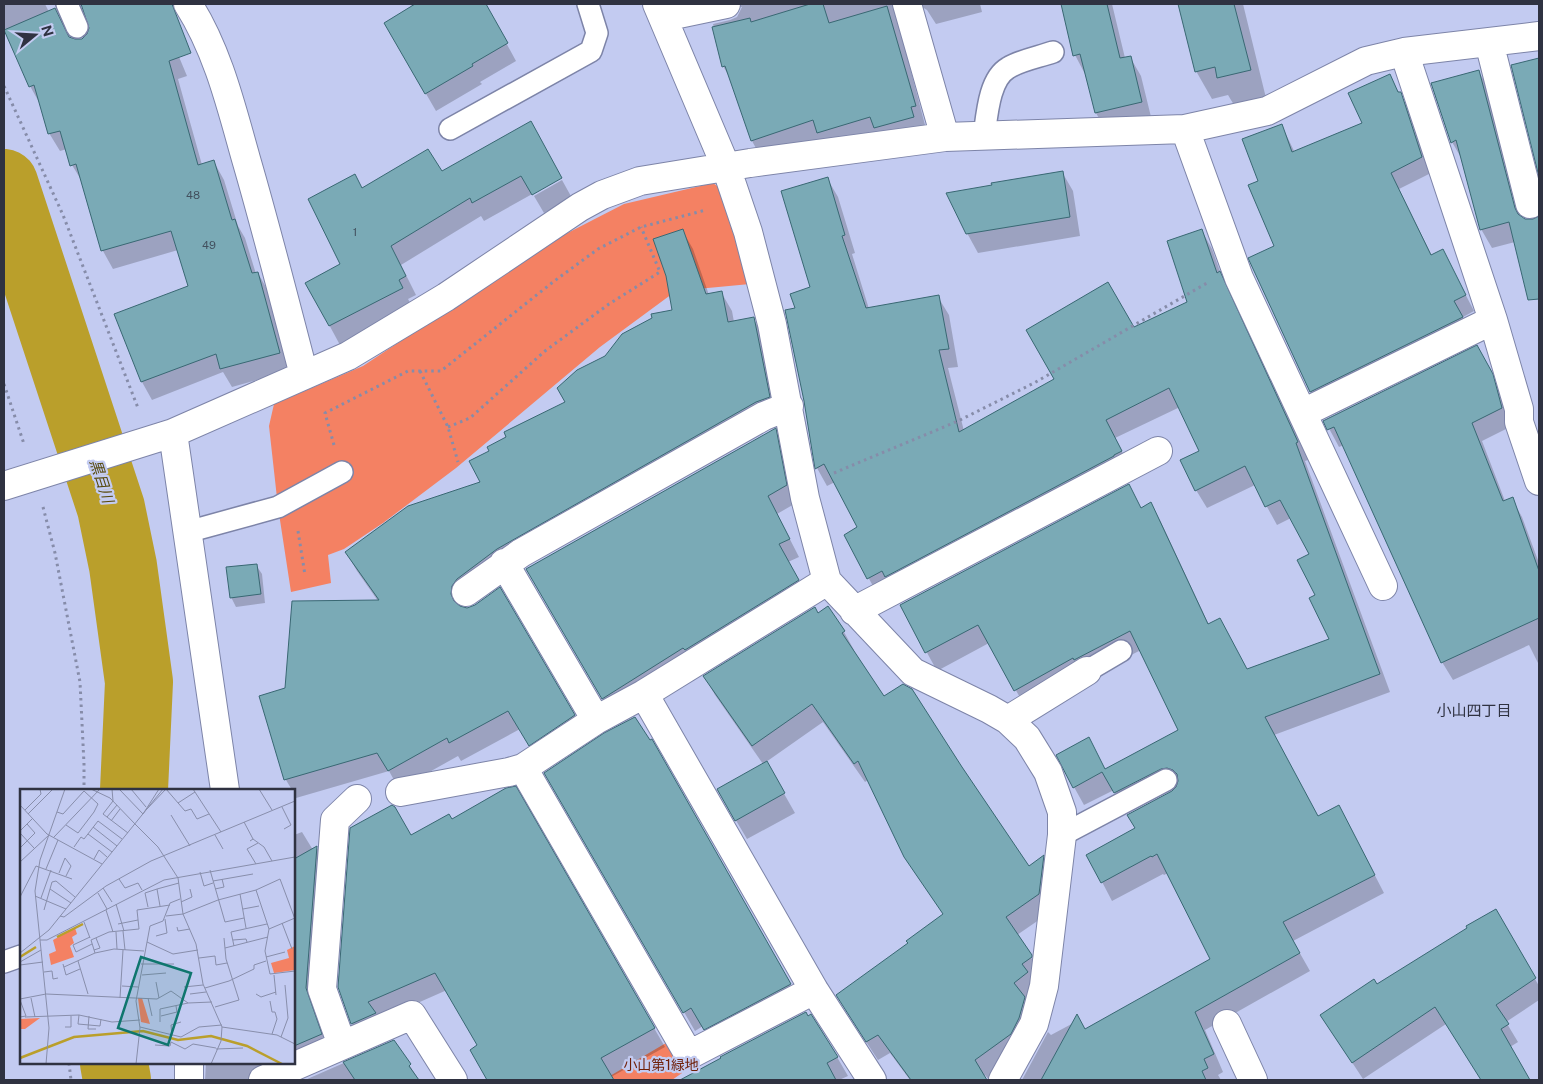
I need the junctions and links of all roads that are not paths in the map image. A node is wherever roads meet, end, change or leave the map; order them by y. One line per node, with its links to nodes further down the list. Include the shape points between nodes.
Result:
1 (67, 4): 7 (lane)
2 (188, 4): 19 (street, via 202,26 221,71)
3 (588, 4): 13 (lane, via 596,34 591,51)
4 (726, 4): 6 (street)
5 (907, 4): 15 (street)
6 (660, 10): 16 (street)
7 (77, 27)
8 (1539, 36): 9 (street)
9 (1489, 42): 11 (street); 17 (street)
10 (1053, 52): 14 (lane, via 1008,68 995,81)
11 (1404, 52): 12 (street, via 1366,61 1267,111); 18 (street)
12 (1185, 128): 14 (street); 21 (street, via 1235,267)
13 (450, 129)
14 (984, 136): 15 (street)
15 (945, 137): 16 (street)
16 (726, 167): 19 (street, via 640,181 602,195 400,325 348,356); 20 (street, via 772,324)
17 (1530, 204)
18 (1493, 320): 21 (street); 25 (street, via 1519,409 1518,422)
19 (304, 375): 22 (street)
20 (789, 406): 28 (street, via 764,416); 29 (street, via 803,485)
21 (1304, 413): 30 (street)
22 (149, 440): 26 (street); 27 (street)
23 (1158, 451): 32 (street)
24 (342, 472): 27 (lane, via 278,507)
25 (1539, 481)
26 (4, 486)
27 (187, 532): 40 (street)
28 (504, 563): 31 (street); 36 (street)
29 (827, 581): 32 (street); 35 (street)
30 (1383, 586)
31 (466, 592)
32 (854, 611): 37 (street, via 913,672)
33 (1121, 651): 34 (lane)
34 (1087, 671): 37 (street)
35 (644, 694): 36 (street); 46 (street)
36 (596, 720): 38 (street)
37 (1008, 720): 43 (street, via 1027,738 1048,772 1062,812)
38 (523, 768): 41 (street); 46 (street, via 689,1055)
39 (1166, 780): 43 (lane)
40 (225, 789)
41 (400, 792)
42 (356, 799): 48 (street, via 335,820 322,989)
43 (1062, 834): 54 (street, via 1044,986 1034,1024)
44 (20, 956): 45 (lane)
45 (4, 962)
46 (814, 990): 53 (street)
47 (1227, 1024): 55 (street)
48 (342, 1045): 51 (street); 52 (street, via 412,1015)
49 (189, 1064): 50 (street)
50 (189, 1080)
51 (263, 1080)
52 (453, 1080)
53 (872, 1080)
54 (1002, 1080)
55 (1253, 1080)

